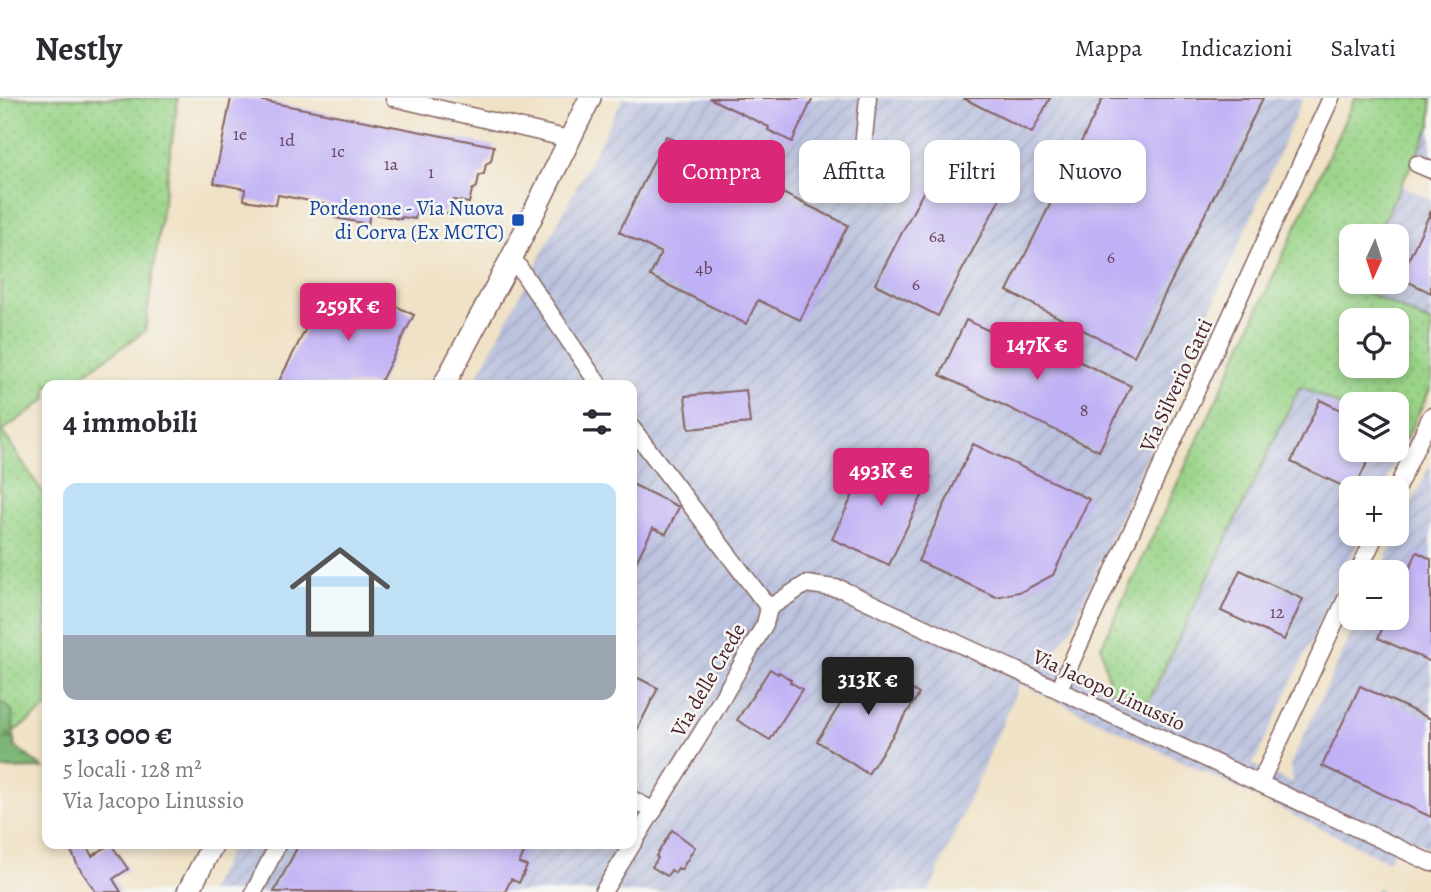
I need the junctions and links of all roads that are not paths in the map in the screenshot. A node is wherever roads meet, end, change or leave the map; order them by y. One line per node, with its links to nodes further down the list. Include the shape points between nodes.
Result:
1 (394, 98): 5 (street)
2 (590, 98): 5 (main road)
3 (868, 98): 6 (street)
4 (1331, 98): 15 (street, Via Silverio Gatti)
5 (569, 139): 7 (main road)
6 (864, 140)
7 (512, 257): 8 (main road); 9 (street)
8 (447, 380)
9 (596, 380)
10 (1431, 416): 12 (street)
11 (637, 435): 13 (street, Via delle Crede)
12 (1403, 476)
13 (769, 608): 15 (street, Via Jacopo Linussio, via 806,584 841,589); 18 (street, Via delle Crede, via 765,624)
14 (1339, 614): 16 (street)
15 (1059, 689): 16 (street, Via Jacopo Linussio)
16 (1260, 783): 23 (street, Via Jacopo Linussio)
17 (637, 802): 18 (street)
18 (654, 811): 19 (street, Via delle Crede)
19 (637, 840)
20 (210, 849): 25 (main road)
21 (276, 849): 26 (street)
22 (632, 849): 24 (street, Via delle Crede)
23 (1431, 863)
24 (609, 889)
25 (188, 892)
26 (254, 892)

